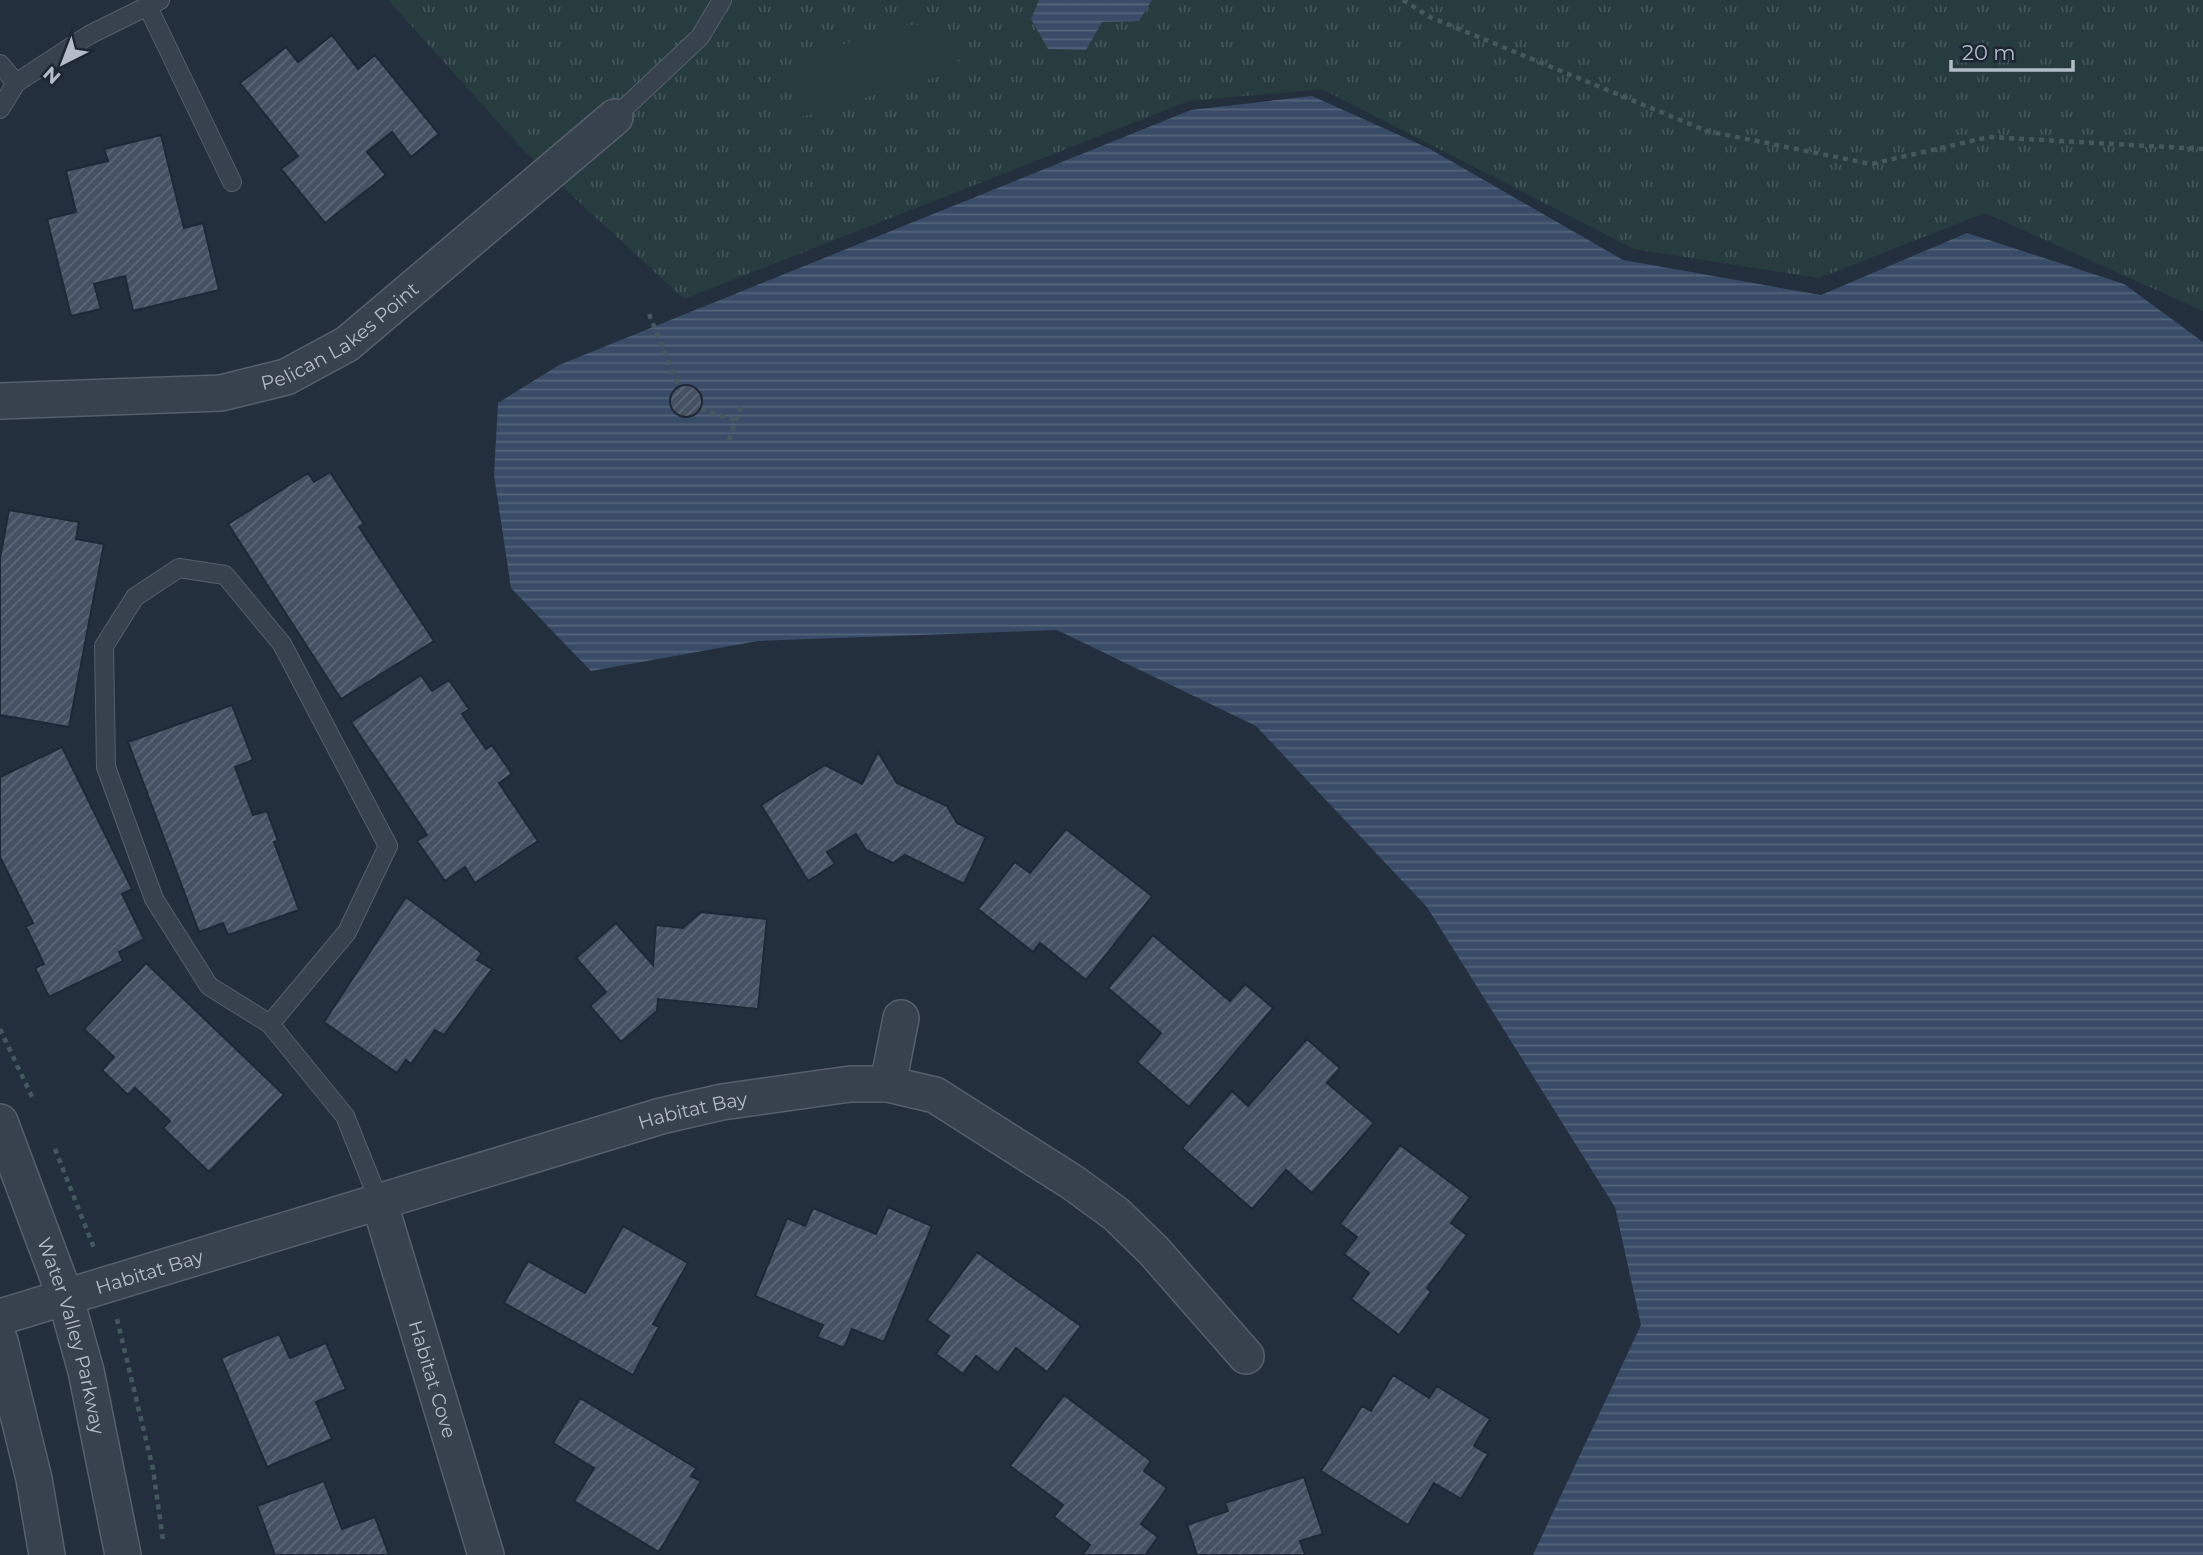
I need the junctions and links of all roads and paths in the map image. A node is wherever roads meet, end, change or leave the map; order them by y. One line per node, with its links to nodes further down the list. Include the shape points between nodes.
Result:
1 (722, 0): 7 (lane, via 700,37)
2 (1403, 0): 8 (path, via 1430,17 1707,131 1871,164 1989,137)
3 (154, 2): 5 (lane, via 89,35); 9 (lane)
4 (0, 64): 5 (lane)
5 (16, 83): 6 (lane)
6 (0, 109)
7 (615, 117): 12 (street, Pelican Lakes Point, via 378,320 347,344 286,377 221,393)
8 (2203, 149)
9 (232, 182)
10 (649, 314): 11 (path)
11 (679, 387)
12 (0, 400)
13 (742, 404): 15 (path)
14 (701, 409): 15 (path)
15 (736, 421): 16 (path)
16 (729, 440)
17 (901, 1018): 19 (street)
18 (270, 1024): 18 (lane, via 347,932 388,846 282,644 225,575 179,568 135,597 104,646 106,767 154,899 209,986); 21 (lane, via 345,1116)
19 (888, 1084): 21 (street, Habitat Bay, via 837,1086 722,1102 661,1116); 25 (street, Habitat Bay, via 934,1096 1115,1214 1154,1251)
20 (0, 1122): 22 (street, Water Valley Parkway)
21 (379, 1201): 22 (street, Habitat Bay); 28 (street, Habitat Cove)
22 (65, 1296): 23 (street, Habitat Bay); 27 (street, Water Valley Parkway, via 86,1371)
23 (0, 1317)
24 (0, 1342): 26 (street, via 34,1479)
25 (1246, 1356)
26 (47, 1555)
27 (123, 1555)
28 (486, 1555)

